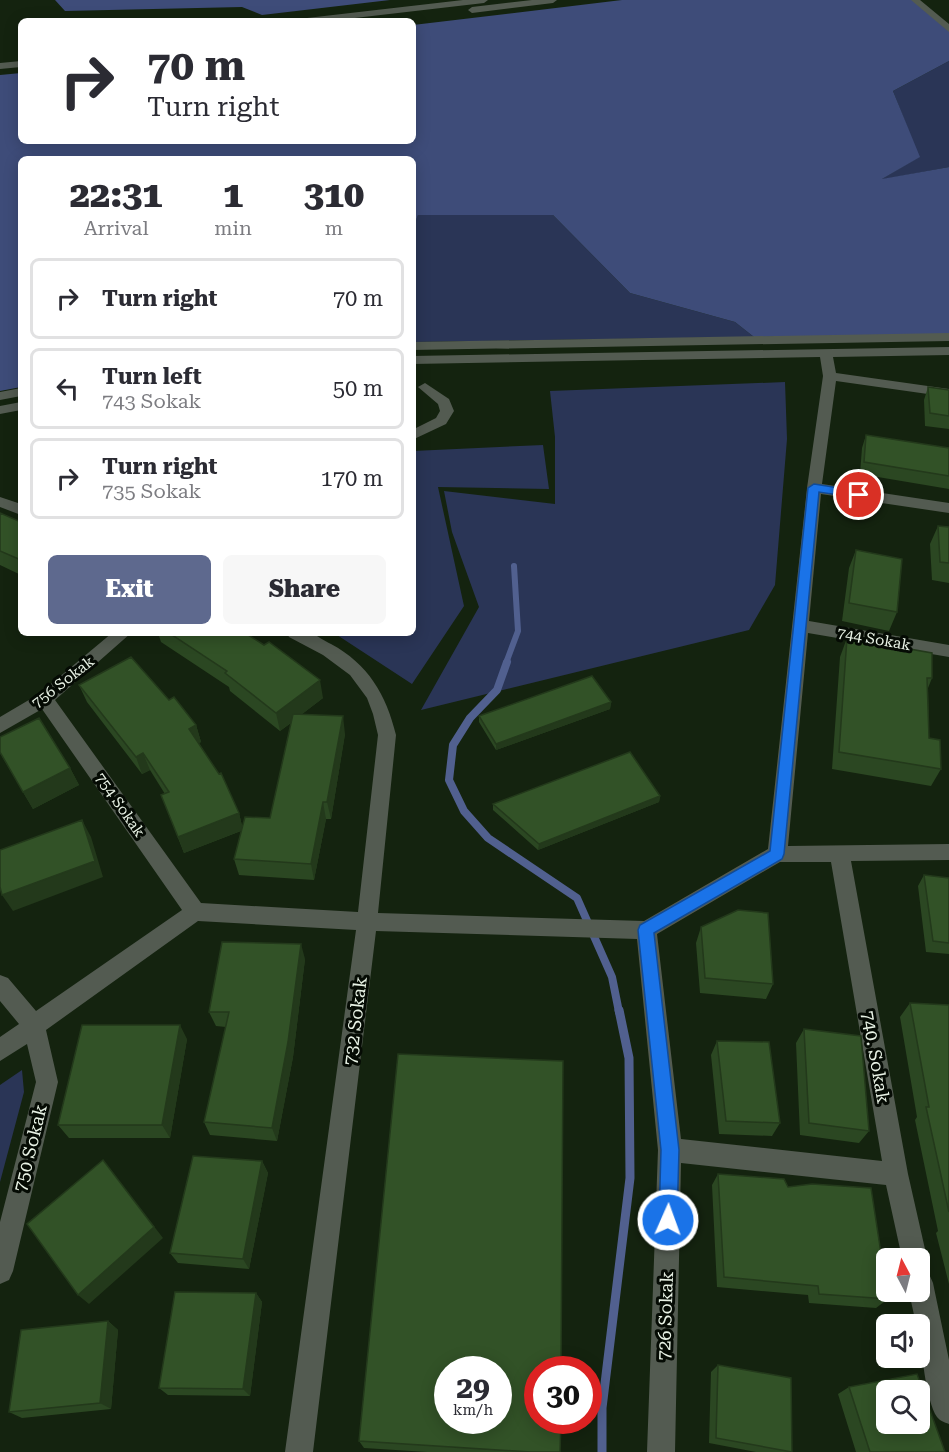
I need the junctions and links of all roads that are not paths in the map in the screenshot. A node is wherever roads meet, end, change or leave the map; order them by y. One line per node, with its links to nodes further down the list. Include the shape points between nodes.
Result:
1 (484, 0): 4 (street)
2 (553, 0): 5 (street)
3 (915, 0): 6 (street)
4 (332, 18)
5 (402, 18)
6 (949, 29)
7 (18, 55): 8 (street)
8 (0, 58)
9 (18, 64): 10 (street)
10 (0, 66)
11 (949, 337): 12 (street)
12 (416, 346)
13 (949, 351): 14 (street)
14 (826, 353): 15 (street); 16 (street)
15 (416, 360)
16 (830, 376): 19 (street); 24 (street)
17 (425, 387): 23 (street, via 444,402 447,411 441,421)
18 (18, 393): 20 (street)
19 (949, 393)
20 (0, 396)
21 (18, 407): 22 (street)
22 (0, 410)
23 (416, 434)
24 (814, 488): 26 (street); 28 (street)
25 (0, 502): 27 (street)
26 (949, 508)
27 (18, 509)
28 (800, 626): 31 (street, 744 Sokak); 35 (street)
29 (119, 636): 32 (street, 756 Sokak)
30 (301, 636): 38 (street, 732 Sokak, via 336,653 360,673 384,713 387,735)
31 (949, 651)
32 (45, 699): 33 (street, 756 Sokak); 37 (street, 754 Sokak)
33 (0, 726)
34 (949, 852): 36 (street)
35 (777, 854): 36 (street); 39 (street)
36 (840, 855): 44 (street, 740. Sokak)
37 (195, 912): 38 (street); 41 (street)
38 (367, 922): 39 (street); 49 (street, 732 Sokak)
39 (646, 930): 43 (street, 726 Sokak)
40 (0, 985): 41 (street)
41 (34, 1025): 42 (street); 46 (street, 750 Sokak, via 47,1082)
42 (0, 1050)
43 (670, 1150): 44 (street); 50 (street, 726 Sokak)
44 (896, 1174): 45 (street, 740. Sokak)
45 (912, 1248)
46 (0, 1271)
47 (924, 1302): 48 (street)
48 (949, 1410)
49 (299, 1452)
50 (661, 1452)

